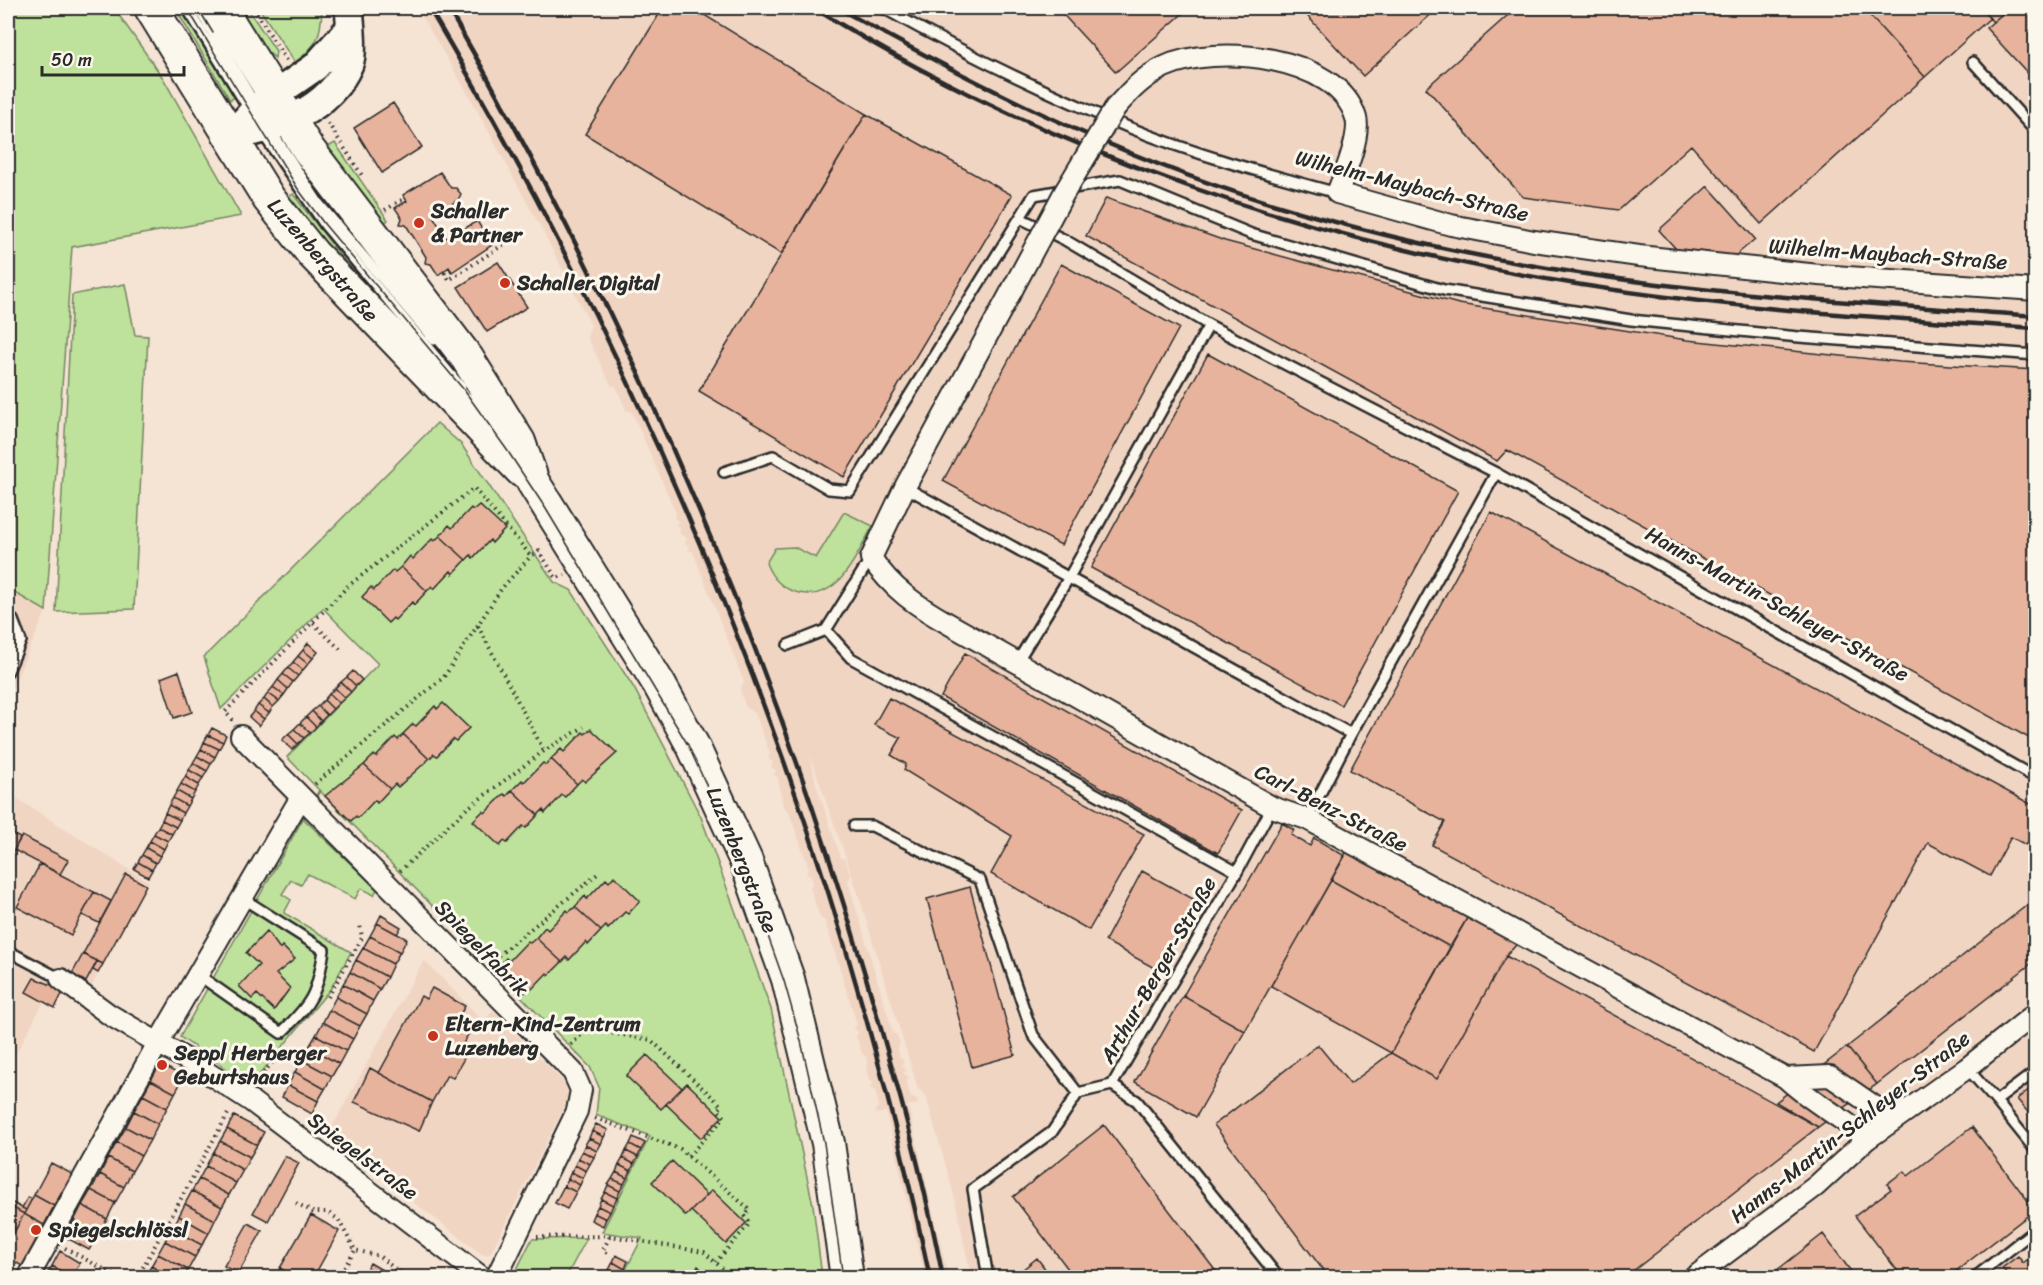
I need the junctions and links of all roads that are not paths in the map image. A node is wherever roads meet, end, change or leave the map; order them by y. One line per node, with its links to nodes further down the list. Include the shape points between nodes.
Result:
1 (152, 8): 10 (main road, Luzenbergstraße)
2 (187, 8): 8 (lane)
3 (198, 8): 8 (lane)
4 (220, 8): 8 (main road, Luzenbergstraße)
5 (883, 8): 11 (lane, Wilhelm-Maybach-Straße, via 950,45 1129,128)
6 (350, 18): 8 (street, via 350,62 334,88 315,105)
7 (1973, 62): 9 (lane)
8 (267, 116): 10 (street); 16 (lane, via 297,172 351,244); 20 (lane, via 325,225 474,397); 20 (main road, Luzenbergstraße, via 348,204 467,358 519,442)
9 (2036, 132)
10 (230, 137): 20 (main road, Luzenbergstraße, via 269,199 314,254)
11 (1337, 193): 13 (street, Wilhelm-Maybach-Straße, via 1451,225 1592,249 1819,275); 21 (street, bridge, via 1349,163 1357,120 1341,92 1320,77 1278,61 1233,55 1200,57 1165,66 1137,83 1115,108 1064,193)
12 (1020, 218): 14 (lane, Hanns-Martin-Schleyer-Straße, via 1065,240); 15 (lane, via 1034,195 1120,180 1251,234 1444,290 1631,320); 18 (lane, via 850,491 829,489 773,456)
13 (2036, 290)
14 (1209, 325): 19 (lane, Hanns-Martin-Schleyer-Straße); 23 (lane)
15 (2036, 355)
16 (471, 386)
17 (485, 418): 20 (lane)
18 (724, 472)
19 (1496, 473): 29 (lane); 31 (lane, Hanns-Martin-Schleyer-Straße)
20 (533, 482): 56 (main road, Luzenbergstraße, via 659,684 693,746 746,861 805,1039 828,1143)
21 (905, 487): 22 (street); 23 (lane)
22 (871, 558): 25 (lane); 27 (street, Carl-Benz-Straße, via 886,580 911,602)
23 (1068, 579): 27 (lane); 29 (lane)
24 (8, 617): 28 (lane, via 21,641)
25 (826, 630): 26 (lane); 36 (lane, via 850,658)
26 (788, 645)
27 (1017, 662): 33 (street, Carl-Benz-Straße)
28 (8, 671)
29 (1351, 734): 34 (lane)
30 (241, 736): 32 (street, Spiegelfabrik)
31 (2036, 778)
32 (301, 797): 37 (street); 55 (street, Spiegelfabrik, via 573,1072 581,1090 577,1111)
33 (1272, 807): 34 (street, Carl-Benz-Straße); 36 (lane, Arthur-Berger-Straße)
34 (1307, 819): 45 (street, Carl-Benz-Straße)
35 (854, 826): 47 (lane, via 872,826 980,880 1033,1035)
36 (1237, 872): 46 (lane, Arthur-Berger-Straße)
37 (242, 898): 39 (street); 39 (lane, via 324,950 318,987 302,1012 281,1033)
38 (8, 951): 40 (lane)
39 (197, 974): 42 (street)
40 (61, 980): 42 (street, Spiegelstraße)
41 (2036, 1014): 43 (street, Hanns-Martin-Schleyer-Straße)
42 (158, 1043): 53 (street); 54 (street, Spiegelstraße, via 238,1093)
43 (1967, 1068): 48 (lane); 49 (street, Hanns-Martin-Schleyer-Straße)
44 (2036, 1071): 48 (lane)
45 (1786, 1078): 49 (street, via 1830,1076); 50 (street, Carl-Benz-Straße, via 1804,1096)
46 (1112, 1085): 47 (lane); 58 (lane, Arthur-Berger-Straße, via 1137,1101)
47 (1078, 1093): 57 (lane, via 1052,1132 973,1189)
48 (1996, 1101): 51 (lane)
49 (1893, 1119): 50 (street, Hanns-Martin-Schleyer-Straße)
50 (1867, 1139): 59 (street, Hanns-Martin-Schleyer-Straße, via 1816,1186)
51 (2036, 1151)
52 (2036, 1229): 60 (lane)
53 (28, 1278)
54 (483, 1278)
55 (496, 1278)
56 (847, 1278)
57 (988, 1278)
58 (1279, 1278)
59 (1693, 1278)
60 (1974, 1278)

